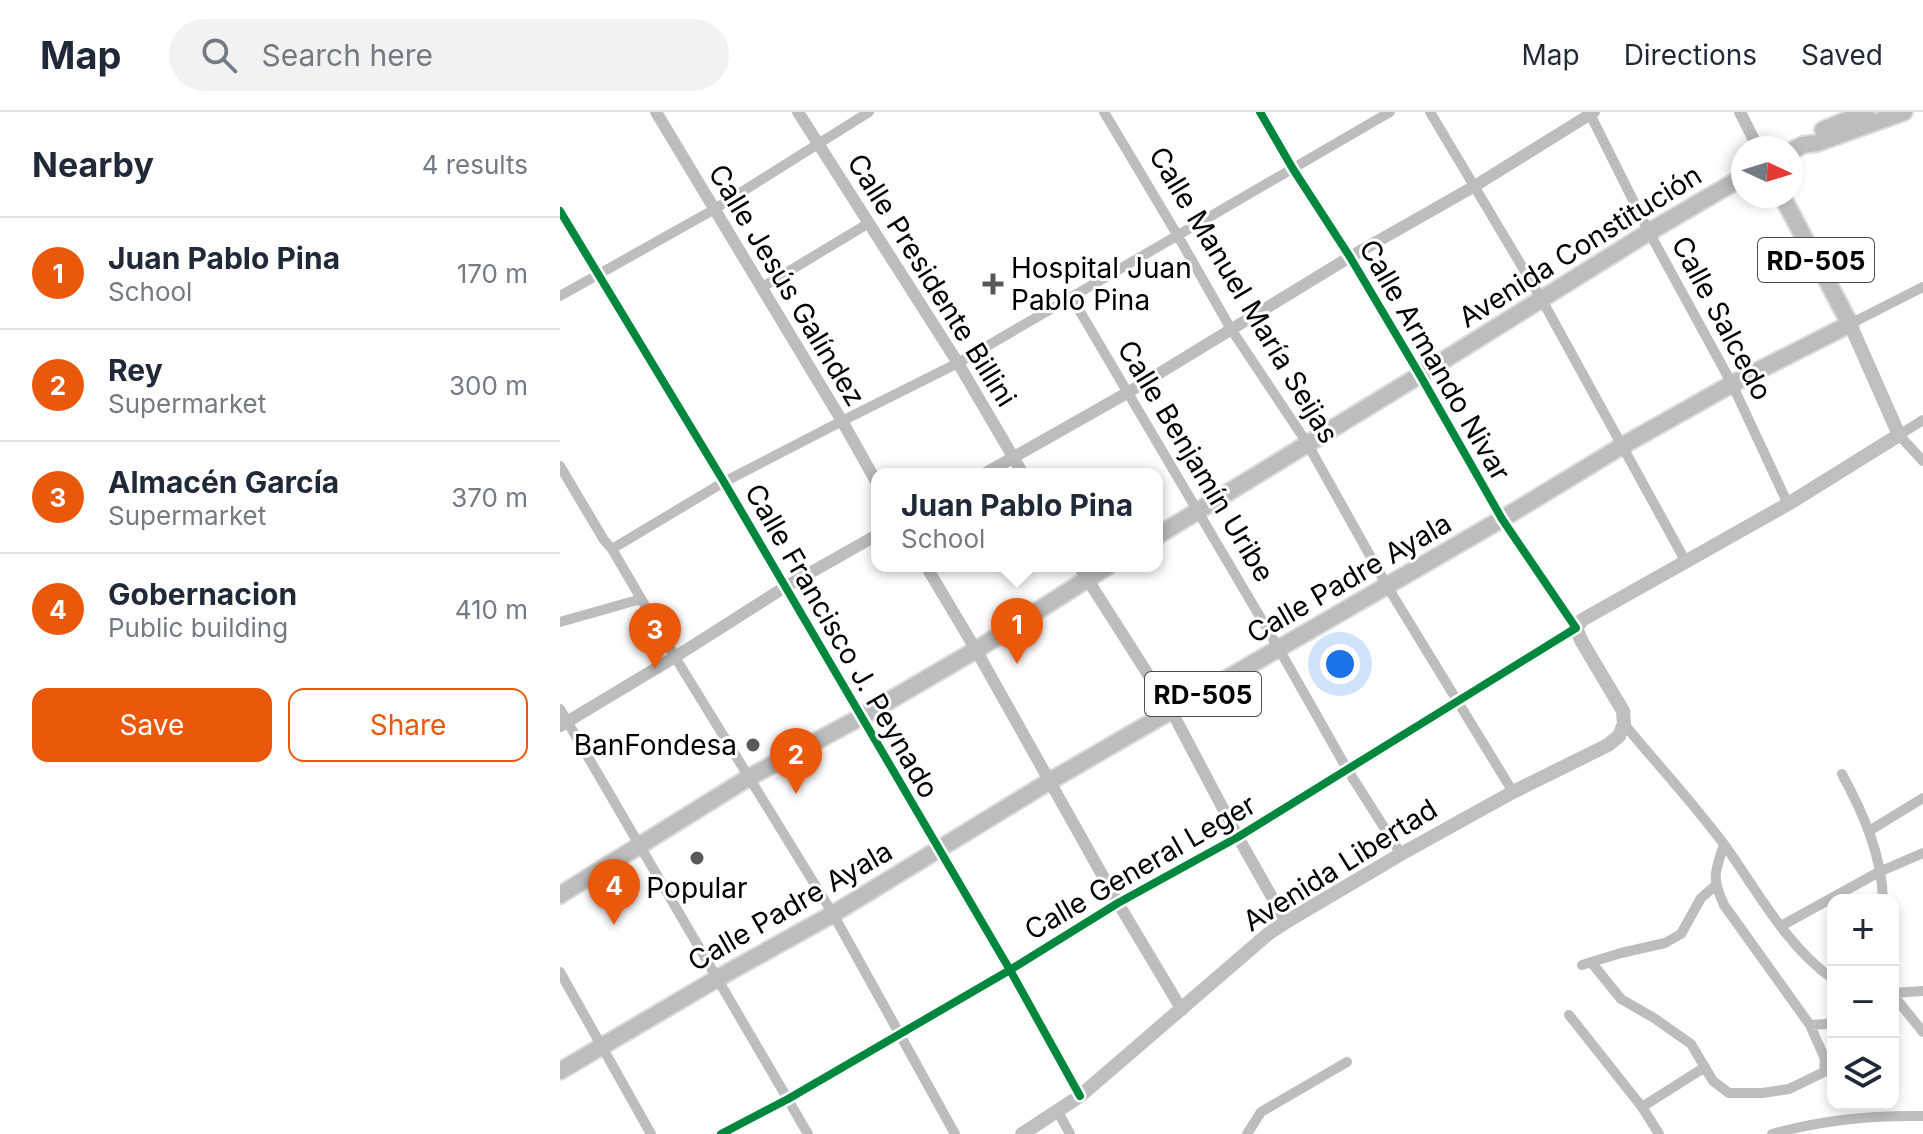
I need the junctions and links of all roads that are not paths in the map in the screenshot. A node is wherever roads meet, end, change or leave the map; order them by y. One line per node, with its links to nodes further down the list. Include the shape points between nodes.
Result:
1 (656, 112): 20 (street, Calle Jesús Galíndez)
2 (798, 112): 13 (street, Calle Presidente Billini)
3 (869, 112): 13 (street)
4 (1104, 112): 24 (street, Calle Manuel María Seijas)
5 (1260, 112): 16 (street, Calle Armando Nivar)
6 (1390, 112): 16 (street)
7 (1430, 112): 18 (street)
8 (1740, 112): 12 (street)
9 (1866, 112): 14 (main road)
10 (1904, 112): 15 (main road)
11 (1591, 113): 18 (street); 23 (street, Calle Salcedo)
12 (1752, 136)
13 (818, 143): 20 (street); 22 (street, Calle Presidente Billini)
14 (1803, 143)
15 (1803, 146)
16 (1293, 169): 24 (street); 25 (street, Calle Armando Nivar)
17 (1731, 184): 23 (main road, Avenida Constitución)
18 (1473, 187): 25 (street); 31 (street)
19 (1788, 208): 32 (main road, RD-505)
20 (713, 210): 26 (street); 28 (street, Calle Jesús Galíndez)
21 (560, 211): 26 (street, Calle Francisco J. Peynado)
22 (869, 223): 28 (street); 34 (street, Calle Presidente Billini)
23 (1649, 232): 31 (main road, Avenida Constitución); 36 (street, Calle Salcedo)
24 (1178, 236): 30 (street); 33 (street, Calle Manuel María Seijas)
25 (1350, 257): 33 (street); 35 (street, Calle Armando Nivar)
26 (598, 275): 29 (street); 49 (street, Calle Francisco J. Peynado)
27 (1923, 287): 32 (street, Calle Padre Ayala)
28 (761, 288): 39 (street, Calle Jesús Galíndez)
29 (560, 296)
30 (1072, 298): 34 (street); 37 (street, Calle Benjamín Uribe)
31 (1542, 300): 35 (main road, Avenida Constitución); 42 (street)
32 (1850, 324): 36 (main road, Calle Padre Ayala / RD-505); 40 (main road)
33 (1231, 329): 37 (street); 41 (street, Calle Manuel María Seijas)
34 (958, 363): 39 (street); 43 (street, Calle Presidente Billini)
35 (1420, 375): 41 (main road, Avenida Constitución); 52 (street, Calle Armando Nivar)
36 (1732, 384): 42 (main road, Calle Padre Ayala / RD-505); 50 (street, Calle Salcedo)
37 (1127, 393): 43 (street); 51 (street, Calle Benjamín Uribe)
38 (1923, 420): 40 (street)
39 (842, 421): 48 (street, Calle Jesús Galíndez); 49 (street)
40 (1899, 435): 44 (street); 50 (main road)
41 (1307, 443): 51 (main road, Avenida Constitución); 59 (street, Calle Manuel María Seijas)
42 (1622, 446): 52 (main road, Calle Padre Ayala / RD-505); 56 (street)
43 (1013, 458): 46 (street); 47 (street, Calle Presidente Billini)
44 (1923, 461)
45 (560, 466): 55 (street)
46 (995, 468)
47 (1019, 468)
48 (871, 472)
49 (724, 482): 55 (street); 60 (street, Calle Francisco J. Peynado)
50 (1788, 504): 56 (main road)
51 (1197, 511): 53 (main road, Avenida Constitución); 64 (street, Calle Benjamín Uribe)
52 (1502, 519): 59 (main road, Calle Padre Ayala / RD-505); 63 (street, Calle Armando Nivar)
53 (1163, 532)
54 (871, 538): 60 (street)
55 (612, 549): 61 (street)
56 (1686, 562): 63 (main road)
57 (930, 572): 65 (street)
58 (1083, 573): 65 (main road); 69 (street)
59 (1387, 586): 64 (main road, Calle Padre Ayala / RD-505); 67 (street, Calle Manuel María Seijas)
60 (785, 587): 66 (street); 70 (street, Calle Francisco J. Peynado)
61 (641, 599): 62 (street); 66 (street)
62 (560, 622)
63 (1576, 628): 67 (street, Calle General Leger); 72 (main road, Calle Armando Nivar, via 1623,711)
64 (1279, 649): 69 (main road, Calle Padre Ayala / RD-505); 73 (street, Calle Benjamín Uribe)
65 (976, 650): 70 (main road); 76 (street)
66 (675, 657): 71 (street); 75 (street)
67 (1457, 700): 73 (street, Calle General Leger); 77 (street, Calle Manuel María Seijas)
68 (560, 709): 71 (street)
69 (1172, 712): 76 (main road, Calle Padre Ayala / RD-505); 80 (street)
70 (861, 717): 75 (main road); 83 (street, Calle Francisco J. Peynado)
71 (564, 724): 82 (street)
72 (1624, 724): 77 (main road, Avenida Libertad, via 1608,745); 81 (street)
73 (1347, 769): 80 (street, Calle General Leger); 85 (street, Calle Benjamín Uribe)
74 (1842, 774): 79 (street)
75 (748, 778): 82 (main road); 91 (street)
76 (1050, 781): 83 (main road, Calle Padre Ayala / RD-505); 90 (street)
77 (1513, 792): 85 (main road, Avenida Libertad)
78 (1923, 798): 79 (street)
79 (1869, 831): 86 (street)
80 (1238, 837): 90 (street, Calle General Leger); 92 (street)
81 (1724, 844): 87 (street); 93 (street)
82 (639, 846): 89 (main road); 97 (street)
83 (938, 849): 91 (main road, Calle Padre Ayala / RD-505); 94 (street, Calle Francisco J. Peynado)
84 (1923, 853): 86 (street)
85 (1401, 854): 92 (main road, Avenida Libertad)
86 (1879, 872): 88 (street); 93 (street)
87 (1715, 886): 104 (street); 109 (street, via 1701,898 1681,934 1586,964 1621,999 1691,1044)
88 (1882, 894)
89 (560, 895)
90 (1118, 903): 94 (street, Calle General Leger); 101 (street)
91 (833, 914): 97 (main road, Calle Padre Ayala / RD-505); 106 (street)
92 (1286, 922): 101 (main road, Avenida Libertad)
93 (1781, 926): 96 (street)
94 (1010, 970): 106 (street, Calle General Leger); 111 (street, Calle Francisco J. Peynado)
95 (560, 972): 107 (street)
96 (1827, 975)
97 (718, 978): 107 (main road, Calle Padre Ayala / RD-505); 112 (street)
98 (1923, 991): 99 (street)
99 (1899, 993)
100 (1899, 1002): 105 (street)
101 (1182, 1010): 111 (main road, Avenida Libertad)
102 (1569, 1015): 113 (street)
103 (1827, 1023): 104 (street)
104 (1810, 1025): 109 (street, via 1825,1059 1824,1072 1789,1089 1729,1093)
105 (1923, 1032)
106 (898, 1034): 112 (street, Calle General Leger); 119 (street)
107 (602, 1047): 110 (main road, Calle Padre Ayala / RD-505); 116 (street)
108 (1347, 1062): 122 (street, via 1261,1112)
109 (1705, 1067): 113 (street)
110 (560, 1071)
111 (1080, 1096): 114 (main road, Avenida Libertad)
112 (788, 1099): 117 (street, Calle General Leger); 118 (street)
113 (1642, 1107): 123 (street)
114 (1058, 1112): 120 (main road, Avenida Libertad); 121 (street)
115 (1923, 1116): 124 (street, via 1882,1115)
116 (651, 1134)
117 (721, 1134)
118 (808, 1134)
119 (955, 1134)
120 (1022, 1134)
121 (1070, 1134)
122 (1247, 1134)
123 (1659, 1134)
124 (1772, 1134)

